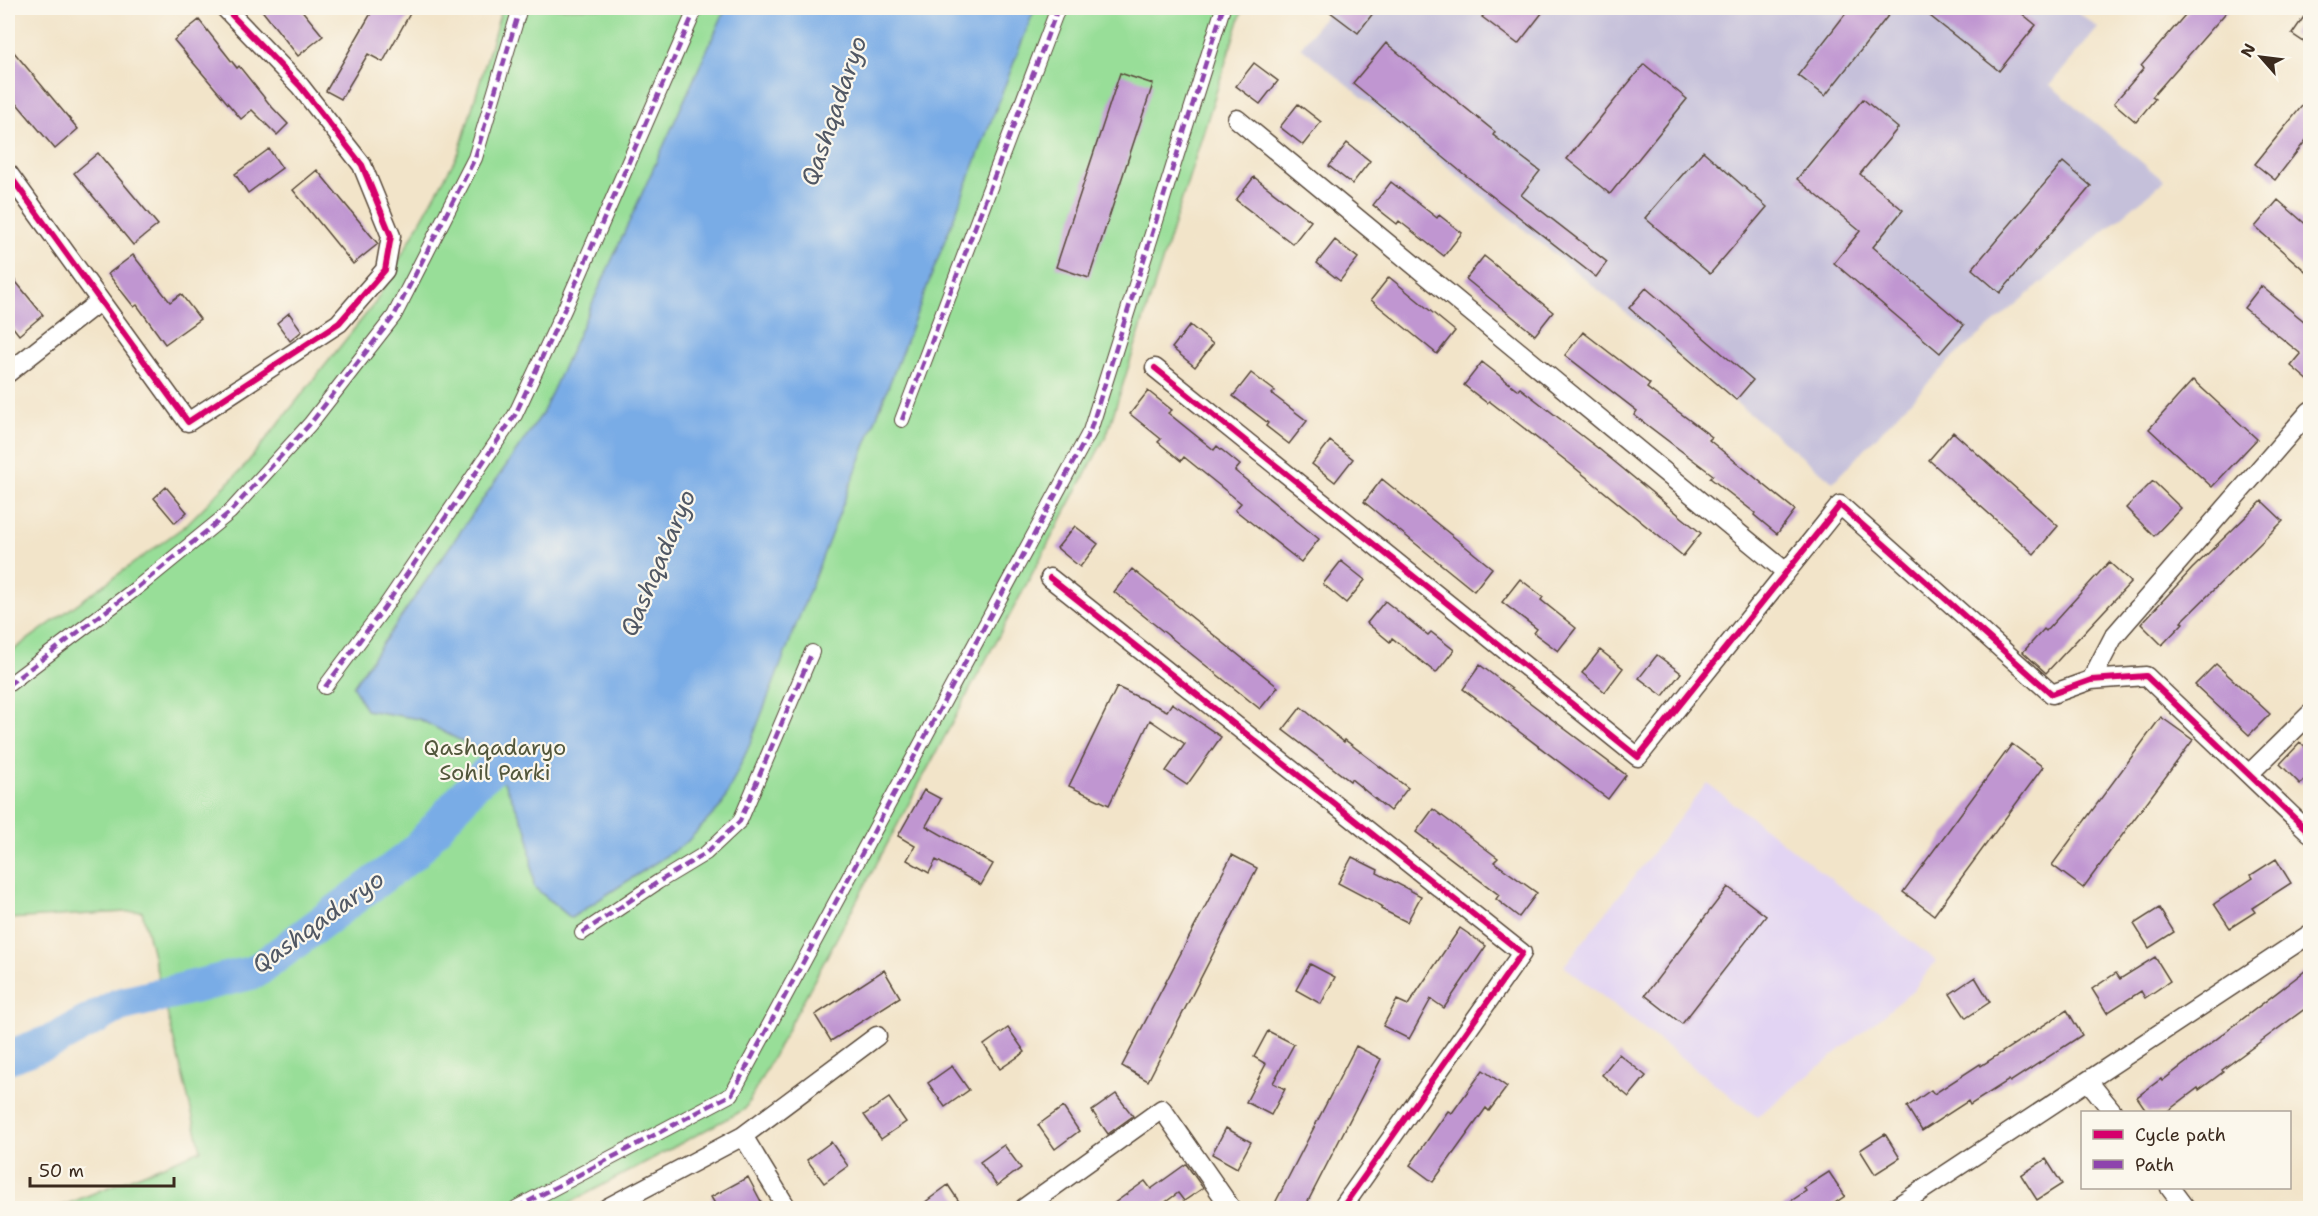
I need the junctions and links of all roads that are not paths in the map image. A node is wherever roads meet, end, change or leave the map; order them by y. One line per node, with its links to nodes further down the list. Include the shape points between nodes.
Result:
1 (225, 8): 8 (street, via 300,86 362,165 391,236 385,270 339,323 188,422)
2 (520, 8): 17 (street, via 475,158 394,316 310,424 230,512)
3 (696, 8): 18 (street, via 514,415 384,608)
4 (1058, 8): 12 (street)
5 (1223, 8): 29 (street, via 1090,431 732,1094)
6 (1237, 119): 13 (street)
7 (8, 173): 8 (street)
8 (100, 302): 10 (street)
9 (1155, 368): 13 (street, via 1638,757)
10 (8, 373)
11 (2310, 411): 16 (street, via 2114,636)
12 (902, 420)
13 (1786, 572): 16 (street, via 1840,505 2052,694)
14 (1050, 578): 34 (street, via 1522,953)
15 (812, 652): 22 (street, via 740,821 706,853)
16 (2091, 680): 20 (street, via 2146,676)
17 (8, 685)
18 (325, 687)
19 (2310, 714): 20 (street)
20 (2249, 774): 21 (street)
21 (2310, 833)
22 (582, 933)
23 (2310, 934): 25 (street)
24 (877, 1036): 27 (street)
25 (2088, 1081): 26 (street); 35 (street)
26 (2111, 1111)
27 (743, 1137): 30 (street); 31 (street)
28 (2171, 1189): 36 (street)
29 (516, 1209)
30 (607, 1209)
31 (788, 1209)
32 (1024, 1209): 33 (street, via 1162,1109)
33 (1231, 1209)
34 (1342, 1209)
35 (1895, 1209)
36 (2186, 1209)

